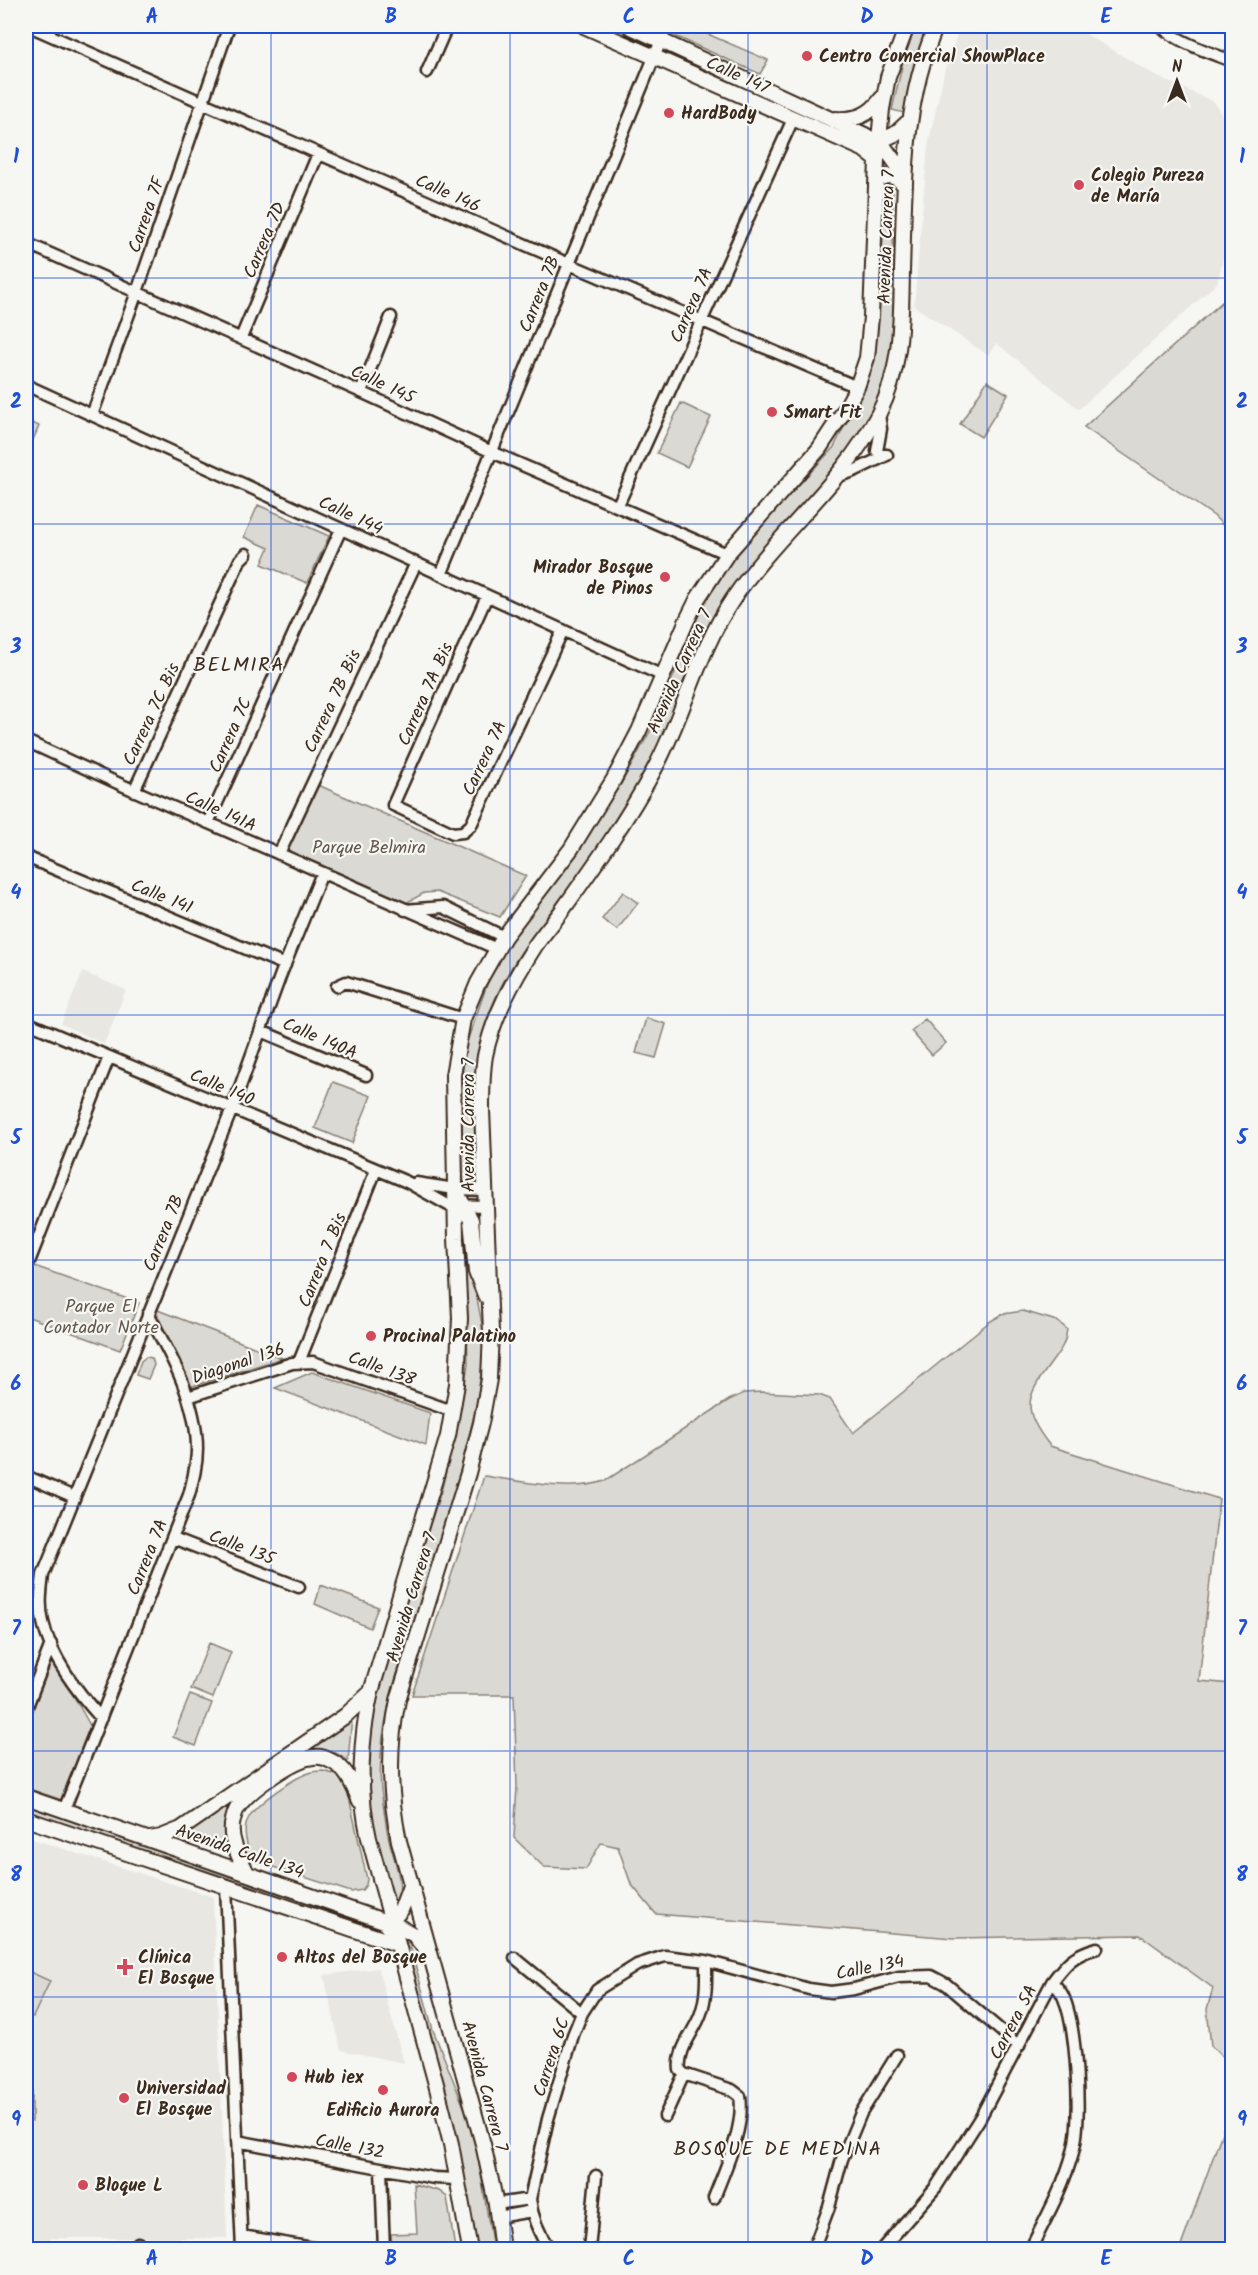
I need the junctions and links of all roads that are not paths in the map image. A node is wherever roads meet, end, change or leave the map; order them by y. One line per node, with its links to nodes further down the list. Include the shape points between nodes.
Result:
1 (28, 26): 15 (street, Calle 146)
2 (229, 26): 15 (street, Carrera 7F)
3 (447, 26): 13 (street)
4 (584, 26): 11 (main road, Calle 147)
5 (629, 26): 10 (main road, Calle 147)
6 (667, 26): 10 (street, Carrera 7B)
7 (907, 26): 14 (main road, Avenida Carrera 7)
8 (936, 26): 18 (main road, Avenida Carrera 7, via 919,70)
9 (1161, 26): 12 (street, via 1215,56)
10 (661, 40): 11 (street, Carrera 7B); 17 (main road, Calle 147)
11 (654, 57): 16 (main road, Calle 147); 26 (street, Carrera 7B)
12 (1233, 61)
13 (427, 72)
14 (884, 97): 17 (main road, via 862,117); 19 (main road, Avenida Carrera 7)
15 (204, 102): 21 (street, Calle 146); 27 (street, Carrera 7F)
16 (793, 118): 20 (main road, Calle 147); 29 (street, Carrera 7A)
17 (830, 118): 19 (main road, Calle 147)
18 (910, 120): 19 (main road, via 895,134); 24 (main road, Avenida Carrera 7)
19 (878, 142): 20 (main road); 22 (main road, Avenida Carrera 7); 24 (main road, Calle 147, via 896,161)
20 (858, 148): 22 (main road, Calle 147)
21 (318, 154): 26 (street, Calle 146); 30 (street, Carrera 7D)
22 (877, 160): 23 (main road, Avenida Carrera 7)
23 (877, 180): 24 (main road, via 888,176); 32 (main road, Avenida Carrera 7, via 870,328 867,358)
24 (905, 181): 34 (main road, Avenida Carrera 7, via 898,351 890,388)
25 (26, 243): 27 (street, Calle 145)
26 (569, 264): 29 (street, Calle 146); 36 (street, Carrera 7B)
27 (137, 292): 30 (street, Calle 145); 35 (street, Carrera 7F)
28 (391, 317): 33 (street)
29 (702, 321): 32 (street, Calle 146); 38 (street, Carrera 7A)
30 (241, 338): 33 (street, Calle 145)
31 (26, 385): 35 (street, Calle 144)
32 (857, 387): 40 (main road, Avenida Carrera 7, via 819,448)
33 (361, 392): 36 (street, Calle 145)
34 (879, 414): 37 (main road, Avenida Carrera 7); 37 (street, via 877,451 887,455)
35 (92, 415): 39 (street, Calle 144)
36 (492, 452): 38 (street, Calle 145); 43 (street, Carrera 7B)
37 (839, 476): 68 (main road, Avenida Carrera 7, via 792,524 733,599 716,627 672,735 634,807 536,943 496,1017 483,1073)
38 (618, 505): 40 (street, Calle 145)
39 (341, 529): 42 (street, Calle 144); 49 (street, Carrera 7C)
40 (728, 554): 46 (main road, Avenida Carrera 7, via 698,598)
41 (246, 555): 48 (street, Carrera 7C Bis, via 240,560)
42 (416, 563): 43 (street, Calle 144); 51 (street, Carrera 7B Bis)
43 (441, 575): 44 (street, Calle 144)
44 (487, 596): 45 (street, Calle 144); 50 (street, Carrera 7A Bis, via 393,805 453,833)
45 (563, 630): 46 (street, Calle 144); 50 (street, Carrera 7A, via 471,825)
46 (663, 676): 55 (main road, Avenida Carrera 7, via 639,731 594,814)
47 (26, 741): 48 (street, Calle 141A)
48 (134, 791): 49 (street, Calle 141A)
49 (208, 823): 51 (street, Calle 141A)
50 (463, 832)
51 (279, 854): 53 (street, Calle 141A)
52 (26, 858): 57 (street, Calle 141)
53 (322, 873): 54 (street, Calle 141A); 57 (street, Carrera 7B)
54 (405, 910): 55 (street, Calle 141A, via 443,907); 56 (street, Calle 141A)
55 (504, 937): 56 (main road, Avenida Carrera 7)
56 (497, 949): 59 (main road, Avenida Carrera 7)
57 (285, 964): 61 (street, Carrera 7B)
58 (337, 986): 59 (street, via 346,982)
59 (463, 1019): 67 (main road, Avenida Carrera 7, via 453,1075)
60 (26, 1022): 62 (street, Calle 140)
61 (261, 1031): 63 (street, Calle 140A); 64 (street, Carrera 7B)
62 (109, 1057): 64 (street, Calle 140); 71 (street)
63 (366, 1075)
64 (232, 1109): 65 (street, Calle 140); 73 (street, Carrera 7B)
65 (376, 1170): 66 (street, Calle 140); 74 (street, Carrera 7 Bis)
66 (406, 1182): 67 (street, Calle 140); 70 (street, Calle 140, via 444,1203)
67 (455, 1189): 68 (street, Calle 140); 70 (main road, Avenida Carrera 7)
68 (485, 1190): 69 (main road, Avenida Carrera 7)
69 (486, 1206): 70 (street, Calle 140); 72 (main road, Avenida Carrera 7)
70 (460, 1207): 72 (main road, via 472,1226 476,1272); 76 (main road, Avenida Carrera 7, via 460,1343)
71 (29, 1262)
72 (489, 1304): 91 (main road, Avenida Carrera 7, via 491,1359 474,1452 393,1724 393,1814)
73 (148, 1314): 75 (street, Carrera 7A); 78 (street, Carrera 7B)
74 (298, 1362): 75 (street, Diagonal 136); 76 (street, Calle 138, via 319,1363)
75 (188, 1397): 79 (street, Carrera 7A, via 197,1448 196,1467)
76 (452, 1411): 82 (main road, Avenida Carrera 7, via 448,1436)
77 (26, 1476): 78 (street)
78 (74, 1497): 81 (street, Carrera 7B, via 43,1575 43,1623)
79 (172, 1538): 80 (street, Calle 135); 84 (street, Carrera 7A)
80 (299, 1587)
81 (51, 1644): 83 (street); 84 (street, Carrera 7B, via 74,1687)
82 (371, 1692): 86 (main road, Avenida Carrera 7, via 363,1748); 89 (main road, via 336,1722 181,1829)
83 (26, 1708)
84 (101, 1718): 87 (street, Carrera 7A)
85 (26, 1797): 87 (main road, Avenida Calle 134)
86 (363, 1806): 90 (main road, via 351,1781 331,1760 314,1756 294,1763 236,1809 232,1831); 93 (main road, Avenida Carrera 7)
87 (64, 1810): 89 (main road, Avenida Calle 134)
88 (26, 1819): 92 (main road)
89 (150, 1839): 90 (main road, Avenida Calle 134)
90 (248, 1873): 93 (main road, Avenida Calle 134)
91 (410, 1884): 93 (main road, via 405,1904); 97 (main road, Avenida Carrera 7)
92 (226, 1886): 94 (main road); 106 (street)
93 (391, 1923): 94 (main road); 95 (main road, Avenida Carrera 7); 97 (main road, Avenida Calle 134, via 414,1935)
94 (374, 1936): 95 (main road)
95 (397, 1944): 109 (main road, Avenida Carrera 7, via 436,2084)
96 (1097, 1948): 100 (street, via 1076,1955)
97 (431, 1958): 112 (main road, Avenida Carrera 7, via 483,2144)
98 (515, 1958): 101 (street)
99 (706, 1960): 101 (street, Carrera 6C, via 665,1956 637,1965 597,1990); 102 (street, Calle 134, via 831,1992 900,1977 931,1976 946,1984); 104 (street, via 701,2014 680,2055 680,2070)
100 (1052, 1982): 102 (street, Carrera 5A); 124 (street, Carrera 5A, via 1063,1995 1068,2015 1078,2116 1074,2150 1064,2179)
101 (582, 2013): 111 (street, Carrera 6C, via 548,2119)
102 (1019, 2046): 123 (street, Carrera 5A, via 936,2187)
103 (897, 2055): 122 (street, via 861,2113)
104 (684, 2074): 105 (street); 110 (street, via 740,2096 742,2109)
105 (665, 2116)
106 (237, 2141): 107 (street, Calle 132); 114 (street)
107 (381, 2169): 109 (street, Calle 132); 117 (street)
108 (596, 2176): 121 (street)
109 (457, 2179): 118 (main road, Avenida Carrera 7)
110 (714, 2198)
111 (530, 2199): 112 (street); 113 (street, Carrera 6C)
112 (497, 2211): 113 (street); 119 (main road, Avenida Carrera 7)
113 (532, 2211): 120 (street, Carrera 6C)
114 (242, 2236): 115 (street); 116 (street)
115 (242, 2250)
116 (324, 2250)
117 (384, 2250)
118 (470, 2250)
119 (502, 2250)
120 (550, 2250)
121 (590, 2250)
122 (813, 2250)
123 (881, 2250)
124 (1030, 2250)

